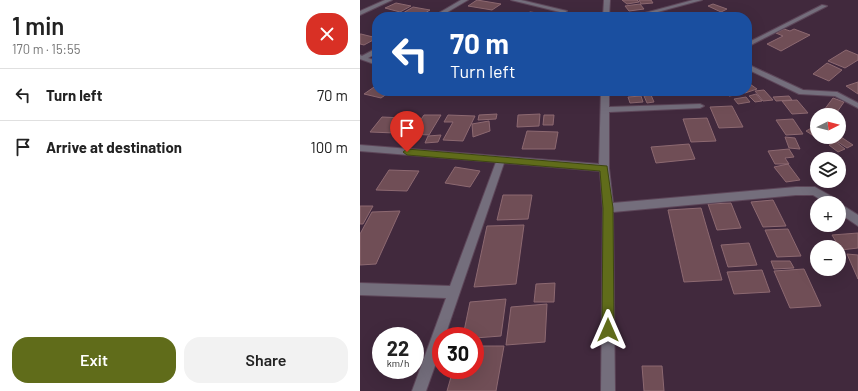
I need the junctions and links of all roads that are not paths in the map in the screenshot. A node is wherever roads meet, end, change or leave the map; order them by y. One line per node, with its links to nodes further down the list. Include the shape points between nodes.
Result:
1 (389, 0): 11 (street)
2 (465, 0): 8 (street)
3 (514, 0): 7 (street)
4 (607, 0): 9 (street)
5 (699, 0): 10 (street)
6 (824, 6): 12 (street)
7 (564, 11)
8 (444, 12)
9 (606, 12)
10 (656, 12)
11 (360, 14)
12 (752, 42)
13 (372, 52): 14 (street)
14 (361, 58): 15 (street)
15 (372, 61)
16 (752, 71): 19 (street, via 802,92 837,94)
17 (605, 96): 20 (street)
18 (700, 106): 20 (street)
19 (858, 106)
20 (605, 110): 23 (street)
21 (360, 148): 22 (street)
22 (501, 160): 23 (street); 29 (street)
23 (604, 168): 25 (street)
24 (824, 196): 25 (street, via 816,191 796,191)
25 (608, 208): 31 (street)
26 (846, 212): 27 (street)
27 (858, 221)
28 (360, 289): 29 (street)
29 (454, 292): 30 (street)
30 (419, 391)
31 (608, 391)

